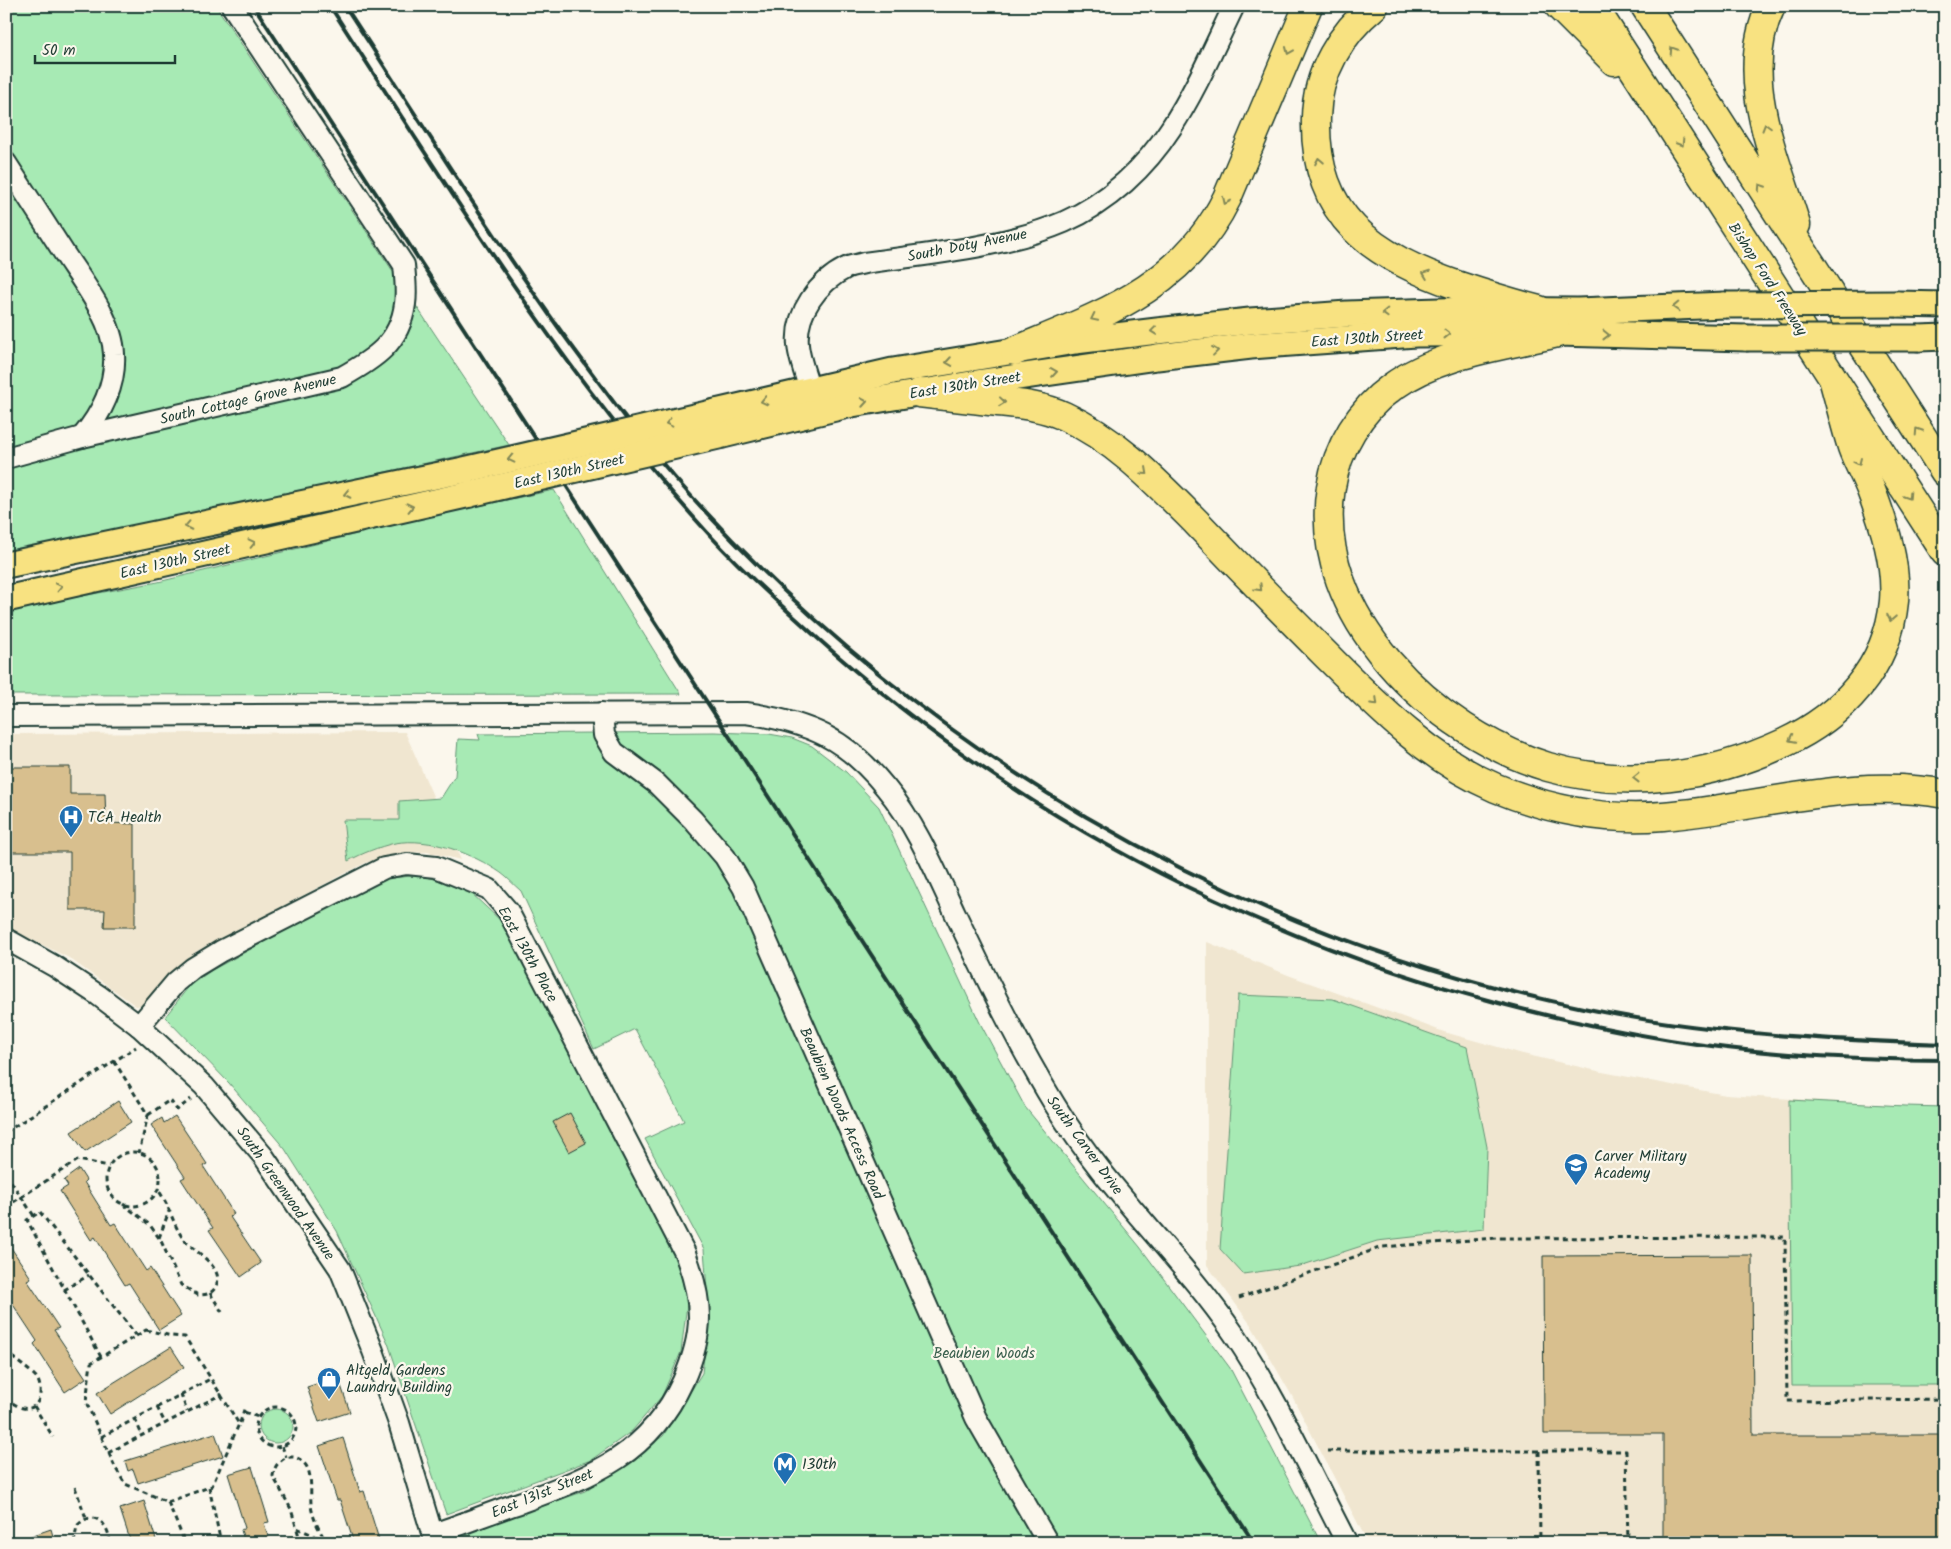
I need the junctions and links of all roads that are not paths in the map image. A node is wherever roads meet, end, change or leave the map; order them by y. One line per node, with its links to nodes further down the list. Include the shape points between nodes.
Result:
1 (232, 6): 21 (street, South Cottage Grove Avenue, via 404,264 406,302 401,324 394,339 365,364 342,378)
2 (1234, 6): 19 (street, South Doty Avenue, via 1187,102 1170,129 1139,169 1090,208 1065,222 1010,240 847,267 818,289 801,317 798,332 798,346)
3 (1308, 6): 16 (highway, one-way to 16, via 1228,198 1191,253 1151,286 1124,302 1093,319)
4 (1374, 6): 13 (highway, one-way to 4, via 1421,273 1367,241 1339,209 1322,172 1316,108 1327,67 1338,46 1350,28)
5 (1559, 6): 9 (highway)
6 (1592, 6): 9 (highway, Bishop Ford Freeway)
7 (1645, 6): 11 (highway, one-way to 7)
8 (1771, 6): 11 (highway, one-way to 8, via 1759,96 1759,51)
9 (1655, 102): 17 (highway, Bishop Ford Freeway, one-way to 17)
10 (6, 163): 21 (street, via 108,325 114,352 114,372 106,401)
11 (1806, 257): 23 (highway, one-way to 11)
12 (1945, 305): 13 (main road, East 130th Street, one-way to 13, bridge, via 1725,305)
13 (1539, 310): 16 (main road, East 130th Street, one-way to 16, via 1356,314 1250,321)
14 (1558, 333): 15 (main road, East 130th Street, one-way to 15, bridge, via 1746,338); 17 (highway, one-way to 14, via 1852,448 1888,546 1894,578 1894,604 1889,627 1882,650 1868,675 1851,697 1828,718 1761,754 1697,772 1658,778 1587,776 1549,767 1480,737 1447,716 1397,672 1347,596 1329,545 1327,523 1333,474 1341,450 1372,404 1389,389 1408,376 1443,362); 18 (main road, East 130th Street, one-way to 14, via 1042,373 1252,346 1416,334)
15 (1945, 337)
16 (1015, 351): 19 (main road, East 130th Street, one-way to 19, via 893,371)
17 (1834, 382): 24 (highway, Bishop Ford Freeway, one-way to 24)
18 (919, 393): 19 (main road, East 130th Street, one-way to 18, via 852,404); 29 (highway, one-way to 29, via 1038,406 1065,416 1121,451 1420,744 1495,787 1558,808 1628,817 1664,816 1861,790)
19 (814, 402): 20 (main road, East 130th Street)
20 (720, 423): 25 (main road, East 130th Street, one-way to 25, bridge, via 464,470); 26 (main road, East 130th Street, one-way to 20, bridge, via 470,494)
21 (82, 437): 22 (street, South Cottage Grove Avenue)
22 (6, 458)
23 (1945, 472)
24 (1945, 552)
25 (6, 565)
26 (6, 599)
27 (602, 714): 28 (street); 34 (street, Beaubien Woods Access Road, via 604,736 614,752 657,784 693,820 725,857 743,887 976,1418); 35 (street, South Carver Drive, via 746,712 777,717 808,726 836,741 858,758 887,789 912,826 1007,1021 1057,1109 1116,1189 1233,1332 1266,1386)
28 (6, 716)
29 (1945, 794)
30 (6, 939): 31 (street, South Greenwood Avenue, via 54,966)
31 (139, 1026): 32 (street, East 130th Place, via 176,982 193,968 384,868 407,864 436,867 489,889 508,911 685,1253 700,1306 699,1332); 33 (street, South Greenwood Avenue, via 204,1086 236,1123 264,1157 340,1269 399,1423)
32 (691, 1363): 33 (street, East 131st Street, via 662,1418 642,1441 617,1459 588,1477)
33 (434, 1538)
34 (1048, 1543)
35 (1347, 1543)

